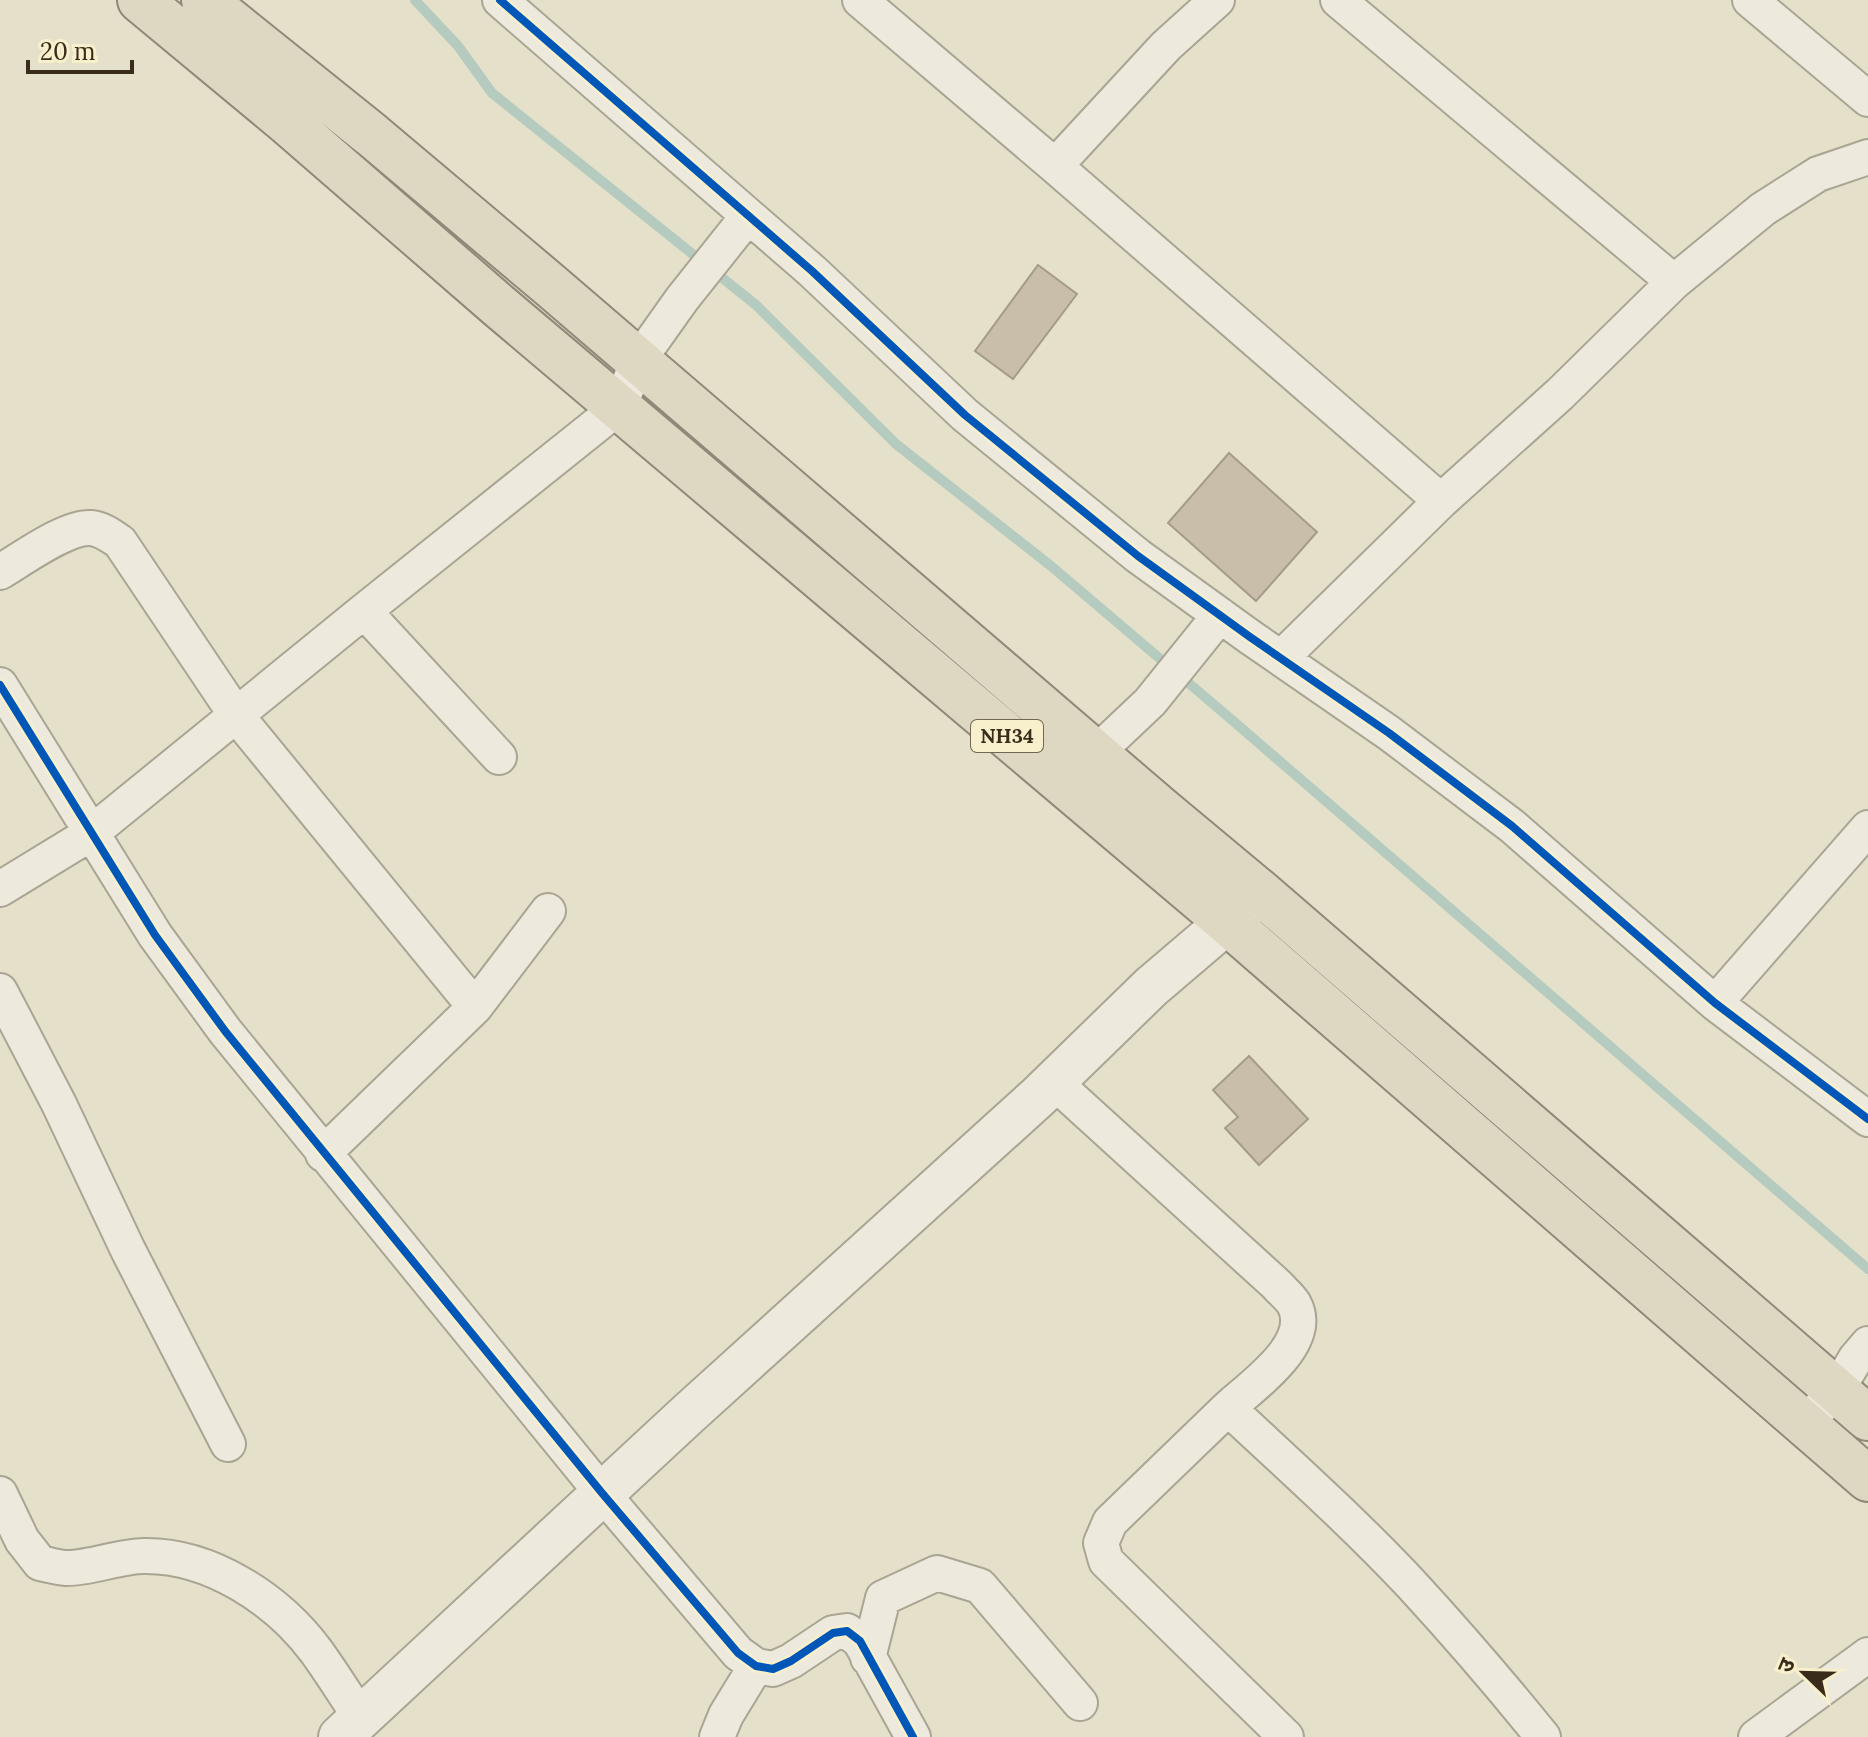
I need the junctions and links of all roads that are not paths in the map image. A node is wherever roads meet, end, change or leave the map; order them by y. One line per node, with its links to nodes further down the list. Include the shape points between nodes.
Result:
1 (140, 0): 14 (highway, NH34)
2 (204, 0): 13 (highway, NH34)
3 (501, 0): 11 (street)
4 (860, 0): 10 (street)
5 (1217, 0): 10 (street, via 1166,46)
6 (1750, 0): 8 (street)
7 (1355, 4): 12 (street)
8 (1868, 99)
9 (1868, 157): 12 (street, via 1818,174 1763,209)
10 (1055, 166): 15 (street)
11 (748, 216): 13 (street); 18 (street, via 965,415 1138,556)
12 (1674, 282): 15 (street)
13 (638, 361): 14 (street); 22 (highway, NH34)
14 (619, 407): 17 (street); 29 (highway, NH34)
15 (1441, 501): 19 (street)
16 (0, 572): 21 (street, via 69,531 105,532 120,542)
17 (364, 611): 21 (street); 23 (street)
18 (1220, 615): 19 (street); 22 (street, via 1150,702)
19 (1281, 658): 31 (street, via 1512,826)
20 (0, 685): 25 (street)
21 (236, 715): 25 (street); 32 (street)
22 (1096, 753): 27 (highway, NH34)
23 (499, 757)
24 (1868, 828): 31 (street)
25 (90, 834): 26 (street); 35 (street, via 181,971)
26 (0, 889)
27 (1261, 893): 29 (street); 36 (highway, NH34)
28 (548, 911): 32 (street)
29 (1227, 922): 33 (street); 38 (highway, NH34)
30 (0, 991): 39 (street)
31 (1715, 1003): 34 (street)
32 (475, 1007): 35 (street)
33 (1054, 1082): 37 (street, via 1295,1305 1299,1326 1283,1359); 41 (street)
34 (1868, 1119)
35 (323, 1154): 41 (street)
36 (1857, 1378): 38 (street)
37 (1228, 1408): 50 (street, via 1110,1522 1101,1543 1106,1561); 51 (street, via 1410,1584)
38 (1804, 1424): 40 (highway, NH34)
39 (228, 1444)
40 (1868, 1479)
41 (602, 1493): 45 (street, via 738,1653); 47 (street)
42 (0, 1494): 47 (street, via 22,1540 40,1563 66,1568 143,1556 176,1558 217,1571 255,1593 314,1649)
43 (1868, 1655): 52 (street)
44 (868, 1658): 45 (street, via 860,1641 847,1631 833,1633 773,1669); 46 (street, via 883,1598 937,1573 980,1586); 49 (street)
45 (756, 1666): 48 (street)
46 (1080, 1703)
47 (350, 1727)
48 (717, 1737)
49 (913, 1737)
50 (1286, 1737)
51 (1543, 1737)
52 (1756, 1737)

